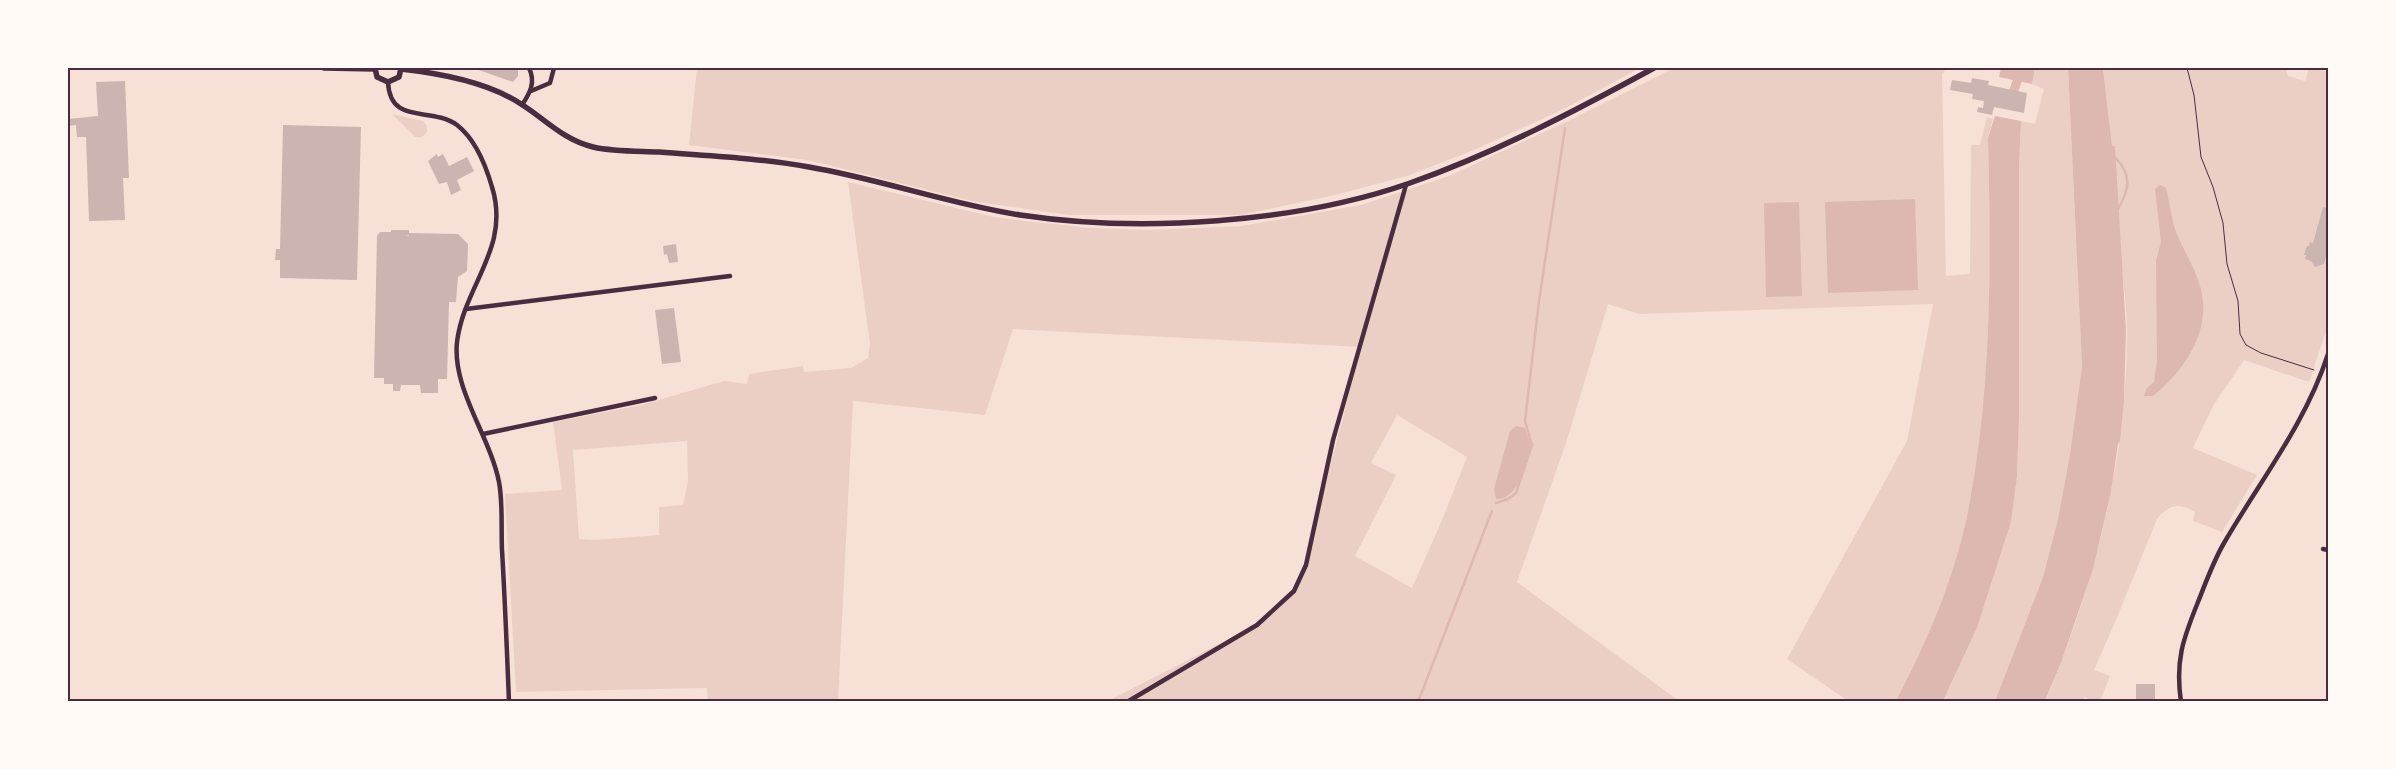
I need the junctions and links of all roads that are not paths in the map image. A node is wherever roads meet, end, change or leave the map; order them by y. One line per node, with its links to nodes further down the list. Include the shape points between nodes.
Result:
1 (324, 68): 2 (main road)
2 (375, 68): 7 (main road, via 377,77)
3 (401, 68): 7 (main road, via 396,80); 9 (main road, via 469,82)
4 (529, 68): 8 (street)
5 (554, 68): 8 (street, via 550,83)
6 (1654, 68): 10 (main road, via 1494,150)
7 (388, 82): 12 (street, via 390,100 398,108 448,120 466,134 492,187 497,230 489,258)
8 (531, 91): 9 (street)
9 (522, 105): 10 (main road, via 566,137 595,147 808,166 977,208 1072,221 1149,224 1232,220 1333,203)
10 (1406, 185): 17 (street, via 1333,440 1306,565 1294,591 1257,625)
11 (730, 276): 12 (street)
12 (466, 309): 15 (street, via 457,342 457,365)
13 (2328, 354): 18 (street, via 2300,418 2211,569 2180,653 2178,681)
14 (655, 398): 15 (street)
15 (483, 434): 16 (street, via 499,482)
16 (510, 702)
17 (1127, 702)
18 (2181, 702)

